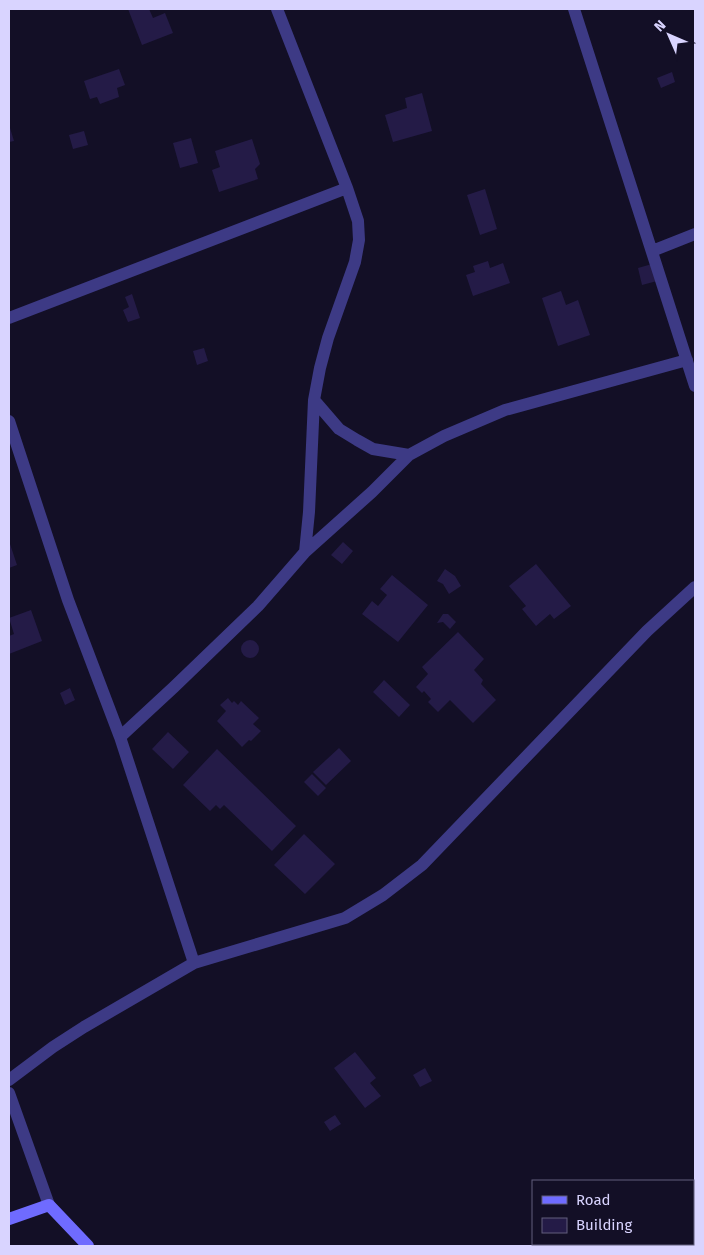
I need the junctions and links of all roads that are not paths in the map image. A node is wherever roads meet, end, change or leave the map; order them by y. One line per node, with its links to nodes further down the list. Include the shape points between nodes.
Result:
1 (277, 9): 3 (street)
2 (574, 9): 5 (street)
3 (347, 188): 6 (street); 9 (street, via 358,221 359,240 355,262 328,338)
4 (695, 234): 5 (street)
5 (652, 251): 7 (street)
6 (9, 318)
7 (687, 360): 8 (street); 11 (street, via 505,410)
8 (695, 386)
9 (314, 400): 11 (street, via 339,429 357,440 373,449); 12 (street)
10 (9, 421): 14 (street, via 68,600)
11 (409, 454): 12 (street)
12 (305, 552): 14 (street, via 258,606)
13 (695, 587): 15 (street, via 647,631 422,865 383,896 345,918)
14 (120, 736): 15 (street)
15 (194, 963): 16 (street, via 84,1027)
16 (9, 1080)
17 (9, 1093): 18 (street)
18 (49, 1205): 19 (street); 20 (street)
19 (9, 1219)
20 (88, 1246)

